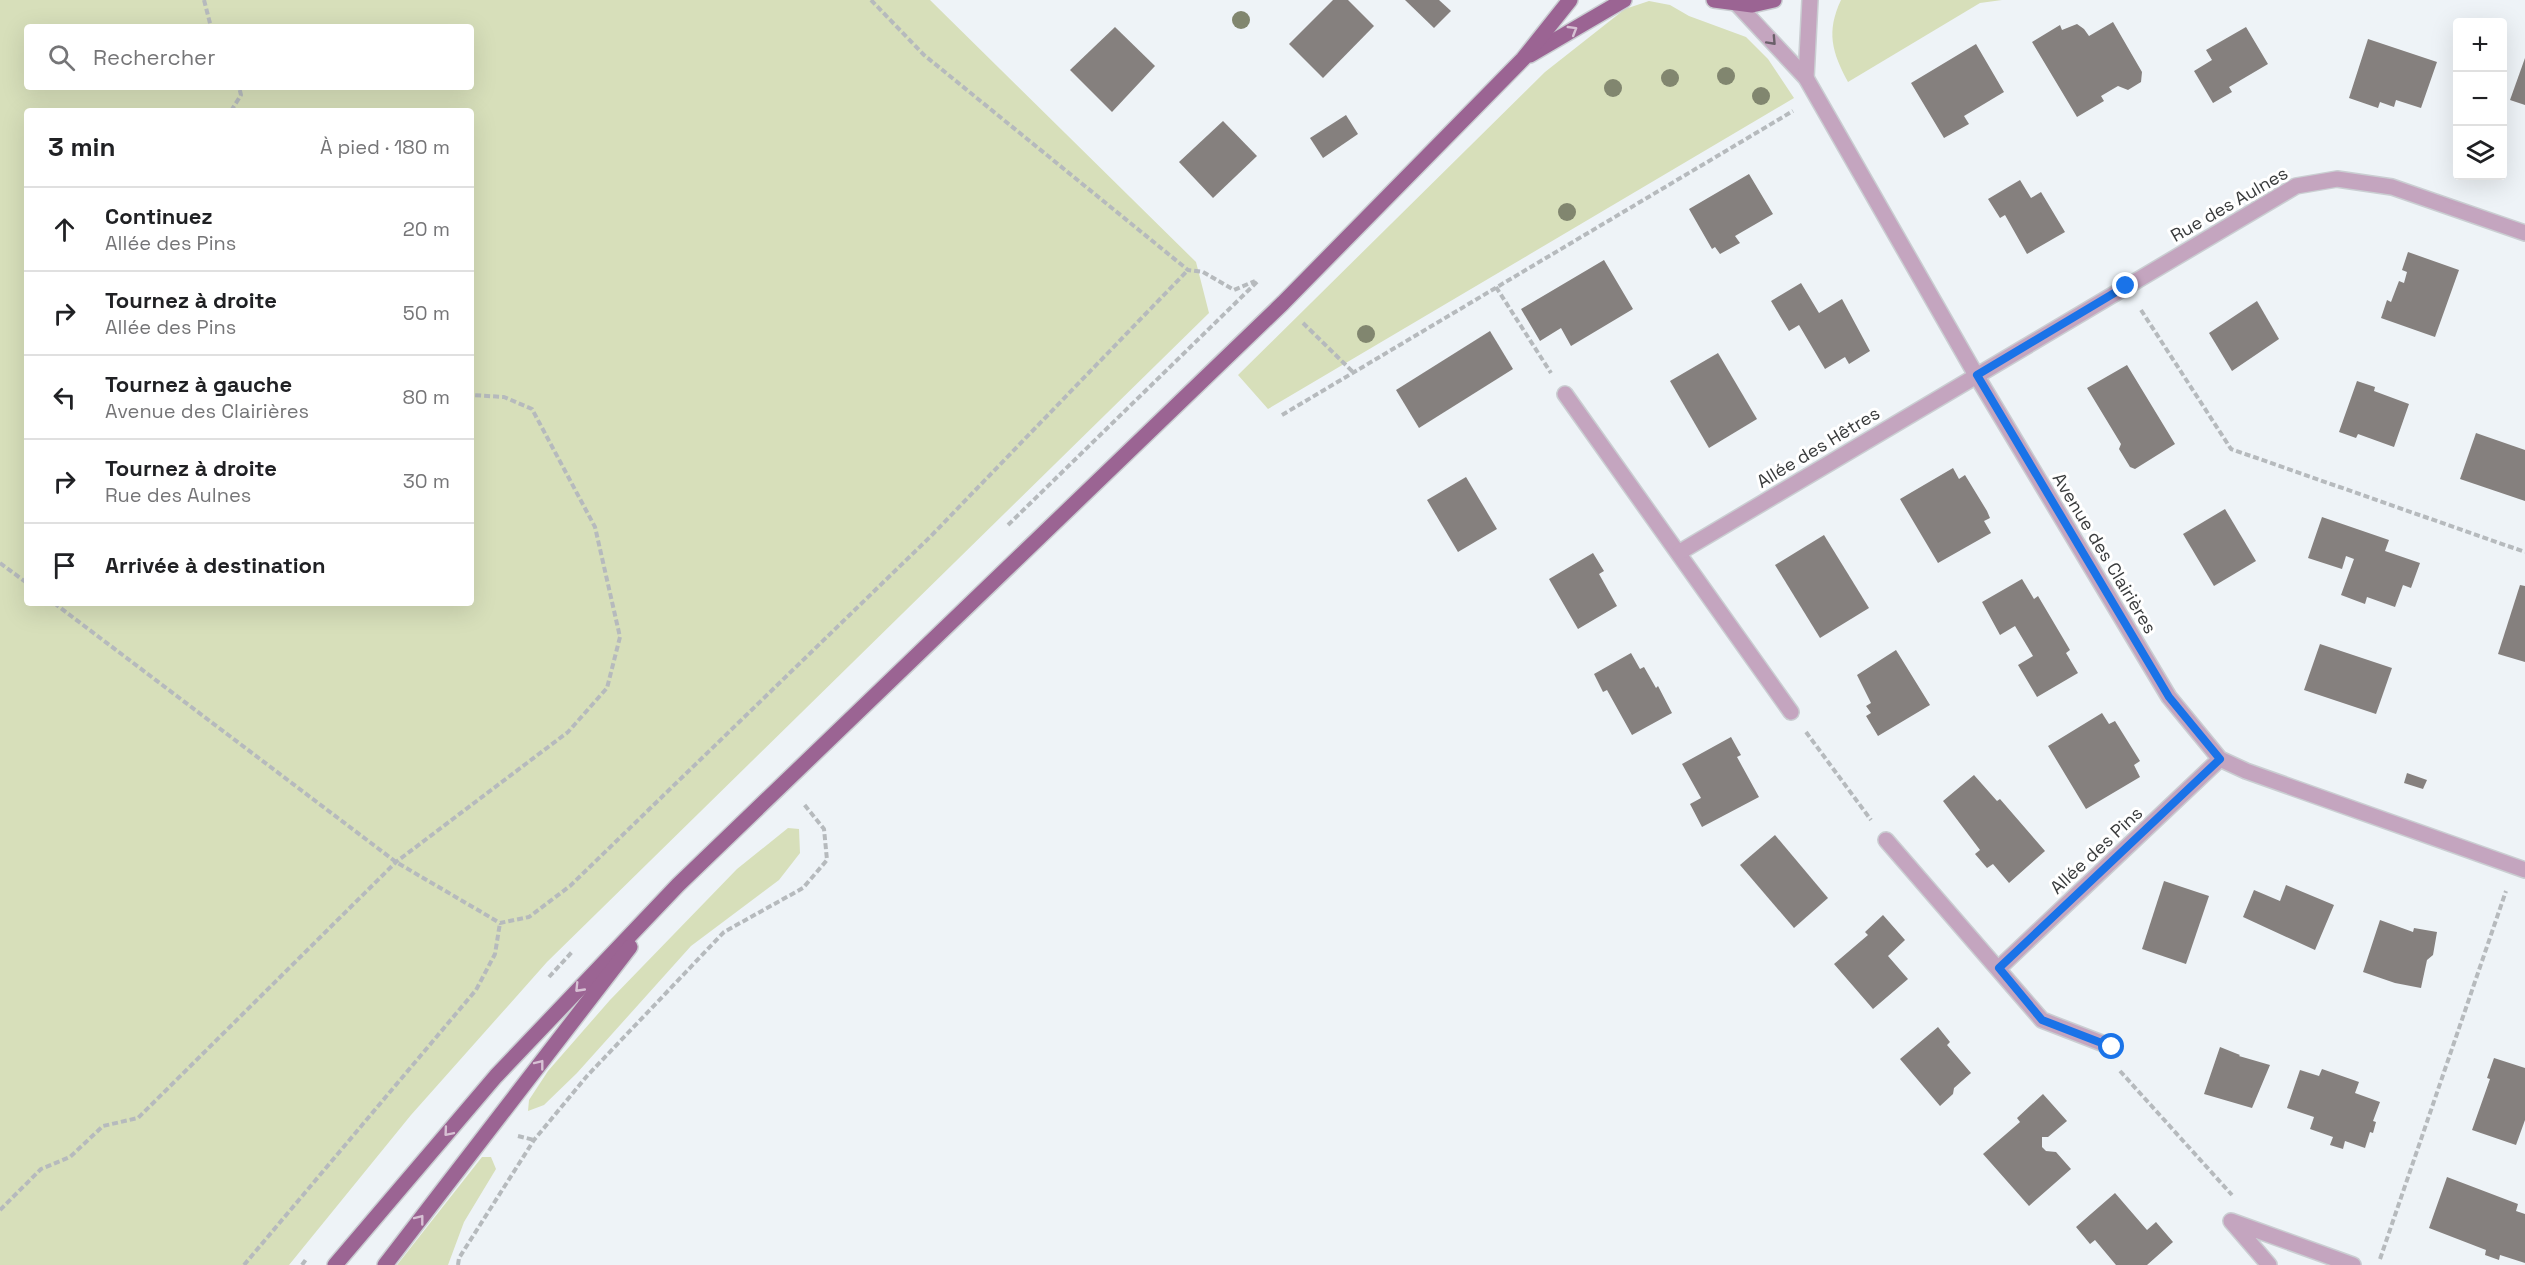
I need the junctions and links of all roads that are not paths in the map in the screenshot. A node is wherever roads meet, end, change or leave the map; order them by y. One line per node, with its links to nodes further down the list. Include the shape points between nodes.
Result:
1 (1570, 0): 7 (main road)
2 (1624, 0): 7 (main road, one-way to 2)
3 (1714, 0): 6 (main road)
4 (1774, 0): 6 (main road)
5 (1810, 0): 8 (street)
6 (1737, 4): 8 (street, Avenue des Clairières, one-way to 8)
7 (1523, 59): 17 (main road, via 1266,319)
8 (1806, 78): 10 (street, Avenue des Clairières)
9 (2525, 233): 10 (street, Rue des Aulnes, via 2392,188 2337,179 2296,186)
10 (1977, 375): 12 (street, Allée des Hêtres); 14 (street, Avenue des Clairières, via 2169,697)
11 (1565, 394): 12 (street)
12 (1680, 552): 13 (street)
13 (1791, 712)
14 (2220, 759): 16 (street, Avenue des Clairières); 18 (street, Allée des Pins)
15 (1886, 840): 18 (street)
16 (2520, 868)
17 (678, 885): 20 (main road, one-way to 20, via 496,1076); 21 (main road, one-way to 17)
18 (1999, 968): 19 (street, via 2042,1020)
19 (2112, 1047)
20 (335, 1265)
21 (385, 1265)
22 (2269, 1265): 23 (street, via 2231,1221)
23 (2353, 1265)

